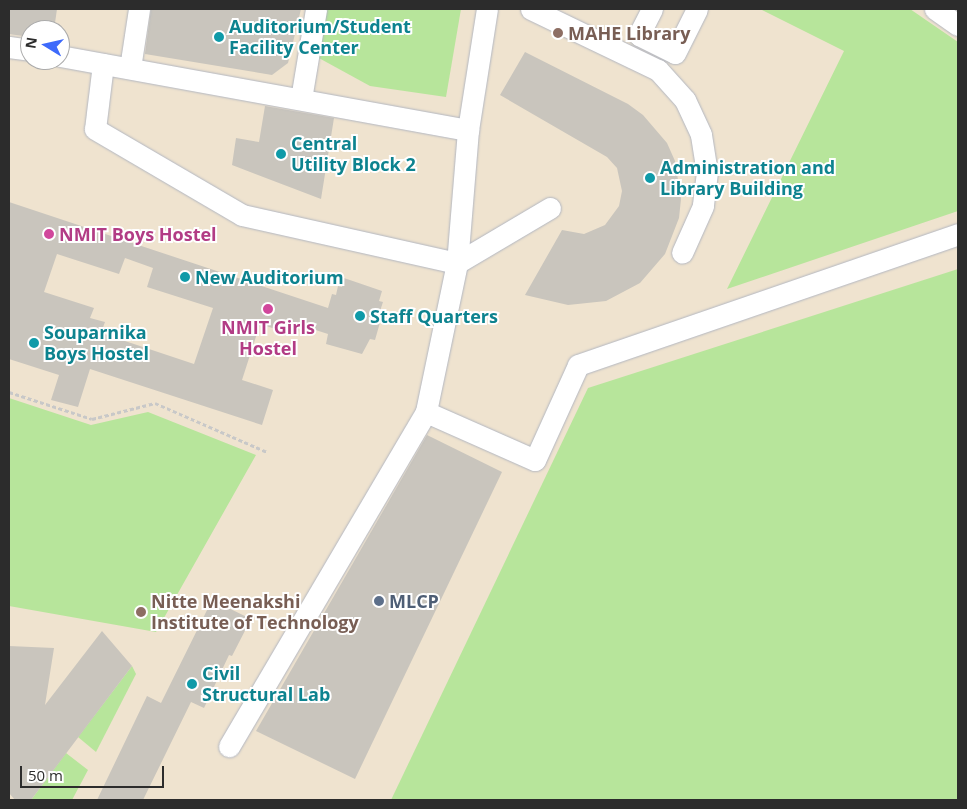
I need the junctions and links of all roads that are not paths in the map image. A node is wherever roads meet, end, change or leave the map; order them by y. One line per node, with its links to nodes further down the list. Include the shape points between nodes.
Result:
1 (139, 9): 13 (lane)
2 (316, 9): 14 (lane)
3 (486, 9): 15 (lane)
4 (531, 9): 11 (lane)
5 (652, 9): 9 (lane, via 639,35)
6 (697, 9): 9 (lane, via 675,53)
7 (935, 9): 8 (lane)
8 (958, 25)
9 (650, 40): 11 (lane)
10 (70, 58): 12 (lane)
11 (639, 61): 18 (lane, via 658,70 685,100 706,155 703,206)
12 (103, 64): 13 (lane); 19 (lane, via 95,129 242,215)
13 (130, 68): 14 (lane)
14 (301, 99): 15 (lane)
15 (468, 130): 19 (lane)
16 (550, 208): 19 (lane)
17 (958, 234): 20 (lane, via 578,365 535,460)
18 (682, 253)
19 (458, 263): 20 (lane)
20 (426, 412): 21 (lane)
21 (229, 746)

